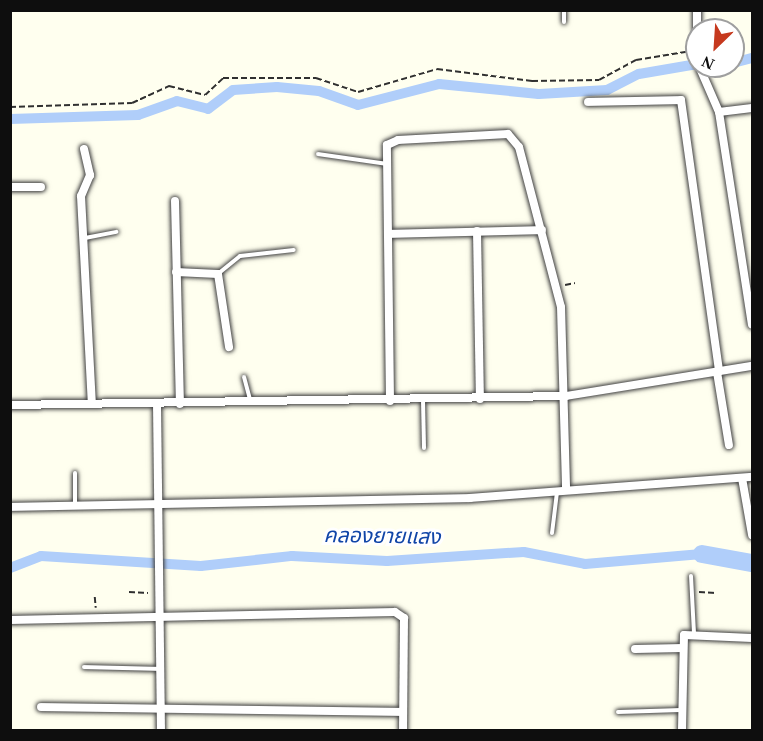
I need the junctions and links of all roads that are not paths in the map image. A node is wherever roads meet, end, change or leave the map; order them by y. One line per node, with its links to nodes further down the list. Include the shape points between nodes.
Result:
1 (564, 10): 2 (lane)
2 (564, 22)
3 (704, 78): 6 (street)
4 (588, 102): 24 (street, via 681,100)
5 (753, 108): 6 (street)
6 (719, 112): 21 (street)
7 (84, 150): 17 (street, via 90,175 81,196)
8 (318, 154): 9 (lane)
9 (387, 164): 13 (street, via 391,141 508,134 519,147); 16 (street)
10 (10, 187): 11 (street)
11 (41, 187)
12 (175, 201): 19 (street)
13 (542, 230): 14 (street); 26 (street, via 561,308)
14 (477, 231): 16 (street); 27 (street)
15 (116, 232): 17 (lane)
16 (388, 234): 29 (street)
17 (85, 238): 31 (street)
18 (294, 250): 20 (lane, via 240,256)
19 (176, 272): 20 (street); 33 (street)
20 (218, 274): 22 (street)
21 (753, 324)
22 (229, 347)
23 (753, 366): 24 (street)
24 (718, 372): 26 (street); 35 (street)
25 (244, 377): 30 (lane)
26 (566, 396): 27 (street); 40 (street)
27 (480, 399): 28 (street)
28 (423, 400): 29 (street); 36 (lane)
29 (390, 401): 30 (street)
30 (252, 403): 33 (street)
31 (92, 404): 32 (street); 34 (street)
32 (158, 404): 33 (street); 41 (street)
33 (180, 404)
34 (10, 405)
35 (729, 445)
36 (424, 448)
37 (75, 473): 42 (lane)
38 (753, 477): 39 (street)
39 (742, 478): 40 (street); 45 (street)
40 (562, 489): 41 (street, via 470,498); 44 (lane)
41 (160, 504): 42 (street); 47 (street)
42 (75, 506): 43 (street)
43 (10, 507)
44 (552, 533)
45 (753, 535)
46 (691, 576): 49 (lane)
47 (161, 616): 48 (street); 54 (street); 58 (street, via 401,614)
48 (10, 620)
49 (694, 634): 50 (street); 51 (street, via 684,635)
50 (753, 638)
51 (683, 648): 52 (street); 56 (street)
52 (635, 649)
53 (84, 667): 54 (lane)
54 (163, 669): 57 (street)
55 (41, 707): 57 (street)
56 (682, 710): 59 (lane); 62 (street)
57 (162, 711): 58 (street); 60 (street)
58 (403, 712): 61 (street)
59 (618, 712)
60 (161, 730)
61 (403, 730)
62 (682, 730)

